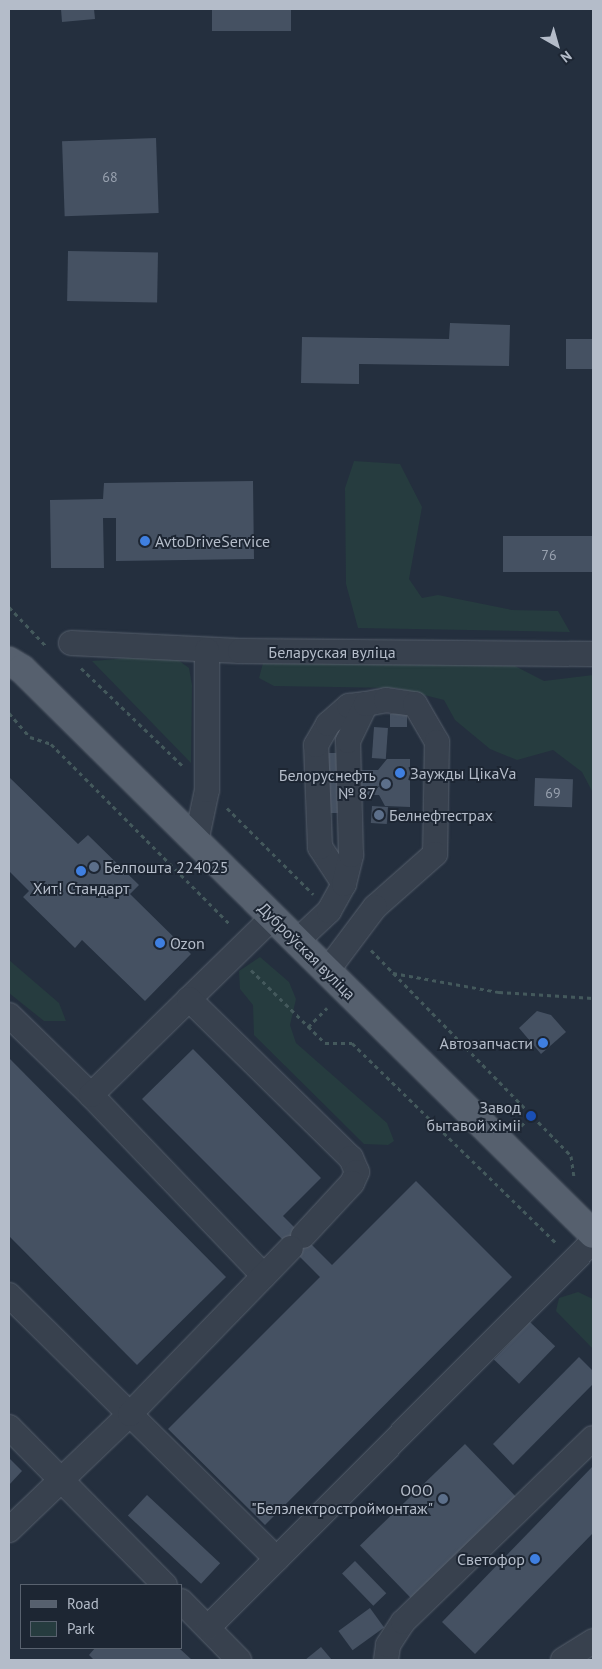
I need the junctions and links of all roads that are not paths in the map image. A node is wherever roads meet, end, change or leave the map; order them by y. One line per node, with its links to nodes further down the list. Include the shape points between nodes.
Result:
1 (71, 643): 2 (street, Беларуская вуліца)
2 (208, 650): 3 (street, Беларуская вуліца); 6 (street, via 207,790)
3 (593, 654)
4 (15, 665): 6 (main road, Дуброўская вуліца)
5 (366, 704): 7 (street, via 348,741 351,855); 7 (street, via 349,706 328,724 316,745 320,847); 10 (street, via 386,700 414,704 437,742 435,854 375,907)
6 (196, 842): 8 (main road, Дуброўская вуліца)
7 (344, 884): 9 (street, via 329,911)
8 (273, 917): 9 (main road, Дуброўская вуліца); 11 (street)
9 (298, 942): 10 (main road, Дуброўская вуліца)
10 (327, 971): 14 (main road, Дуброўская вуліца)
11 (189, 998): 13 (street); 16 (street, via 352,1158 357,1172 352,1183)
12 (9, 1015): 13 (street)
13 (91, 1095): 16 (street)
14 (593, 1234)
15 (593, 1241): 23 (street)
16 (264, 1276): 18 (street)
17 (9, 1295): 18 (street)
18 (130, 1414): 21 (street); 23 (street)
19 (9, 1427): 21 (street)
20 (593, 1438): 29 (street, via 403,1622 388,1645)
21 (60, 1480): 22 (street); 24 (street)
22 (9, 1530)
23 (277, 1559): 26 (street)
24 (164, 1584)
25 (182, 1602): 26 (street)
26 (208, 1628): 28 (street)
27 (593, 1641): 30 (street)
28 (239, 1660)
29 (386, 1660)
30 (563, 1660)

